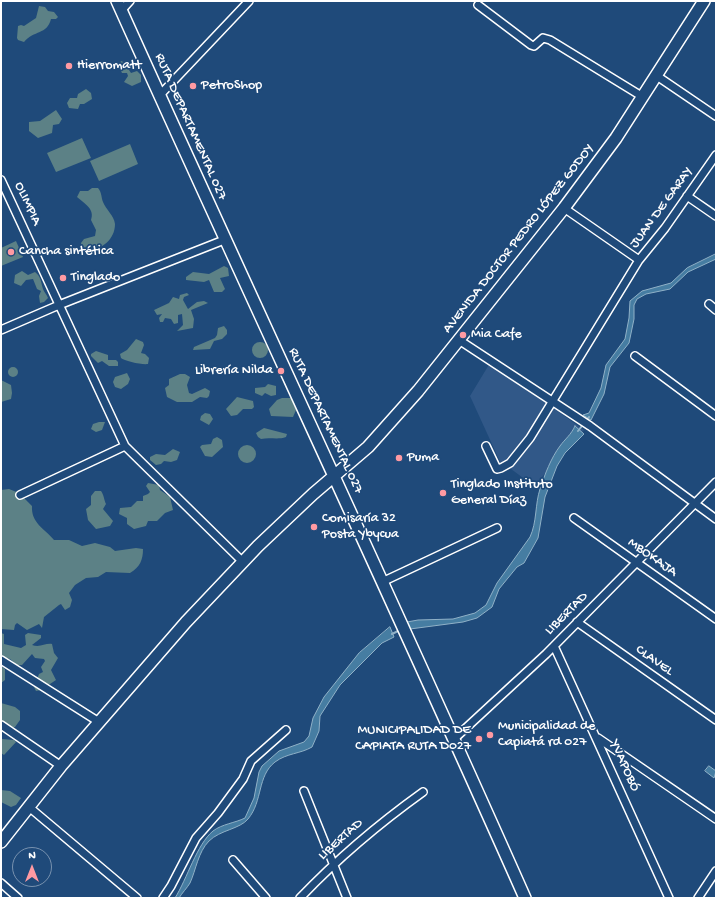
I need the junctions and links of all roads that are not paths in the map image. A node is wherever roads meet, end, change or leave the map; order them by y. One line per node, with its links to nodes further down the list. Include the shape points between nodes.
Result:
1 (130, 1): 5 (street)
2 (249, 1): 7 (street)
3 (704, 1): 6 (main road, AVENIDA DOCTOR PEDRO LÓPEZ GODOY)
4 (478, 4): 8 (street, via 531,45 534,46 543,38 550,40)
5 (119, 6): 7 (main road, RUTA DEPARTAMENTAL 027)
6 (657, 76): 8 (main road, AVENIDA DOCTOR PEDRO LÓPEZ GODOY); 9 (street)
7 (159, 96): 15 (main road, RUTA DEPARTAMENTAL 027)
8 (643, 97): 13 (main road, AVENIDA DOCTOR PEDRO LÓPEZ GODOY)
9 (716, 116)
10 (716, 155): 12 (street, JUAN DE GARAY)
11 (1, 180): 18 (street, OLIMPIA)
12 (687, 196): 14 (street); 16 (street, JUAN DE GARAY)
13 (564, 208): 16 (street, JUAN DE GARAY); 21 (main road, AVENIDA DOCTOR PEDRO LÓPEZ GODOY)
14 (716, 216)
15 (224, 240): 18 (street); 27 (main road, RUTA DEPARTAMENTAL 027)
16 (639, 260): 23 (street)
17 (708, 304): 19 (street)
18 (59, 305): 20 (street); 25 (street, OLIMPIA)
19 (716, 310)
20 (1, 330)
21 (459, 340): 23 (street); 27 (main road, AVENIDA DOCTOR PEDRO LÓPEZ GODOY, via 368,447)
22 (635, 356): 24 (street)
23 (554, 401): 26 (street, via 510,463 497,469); 30 (street)
24 (716, 416)
25 (125, 446): 29 (street); 34 (street)
26 (486, 446)
27 (334, 477): 34 (main road, AVENIDA DOCTOR PEDRO LÓPEZ GODOY); 36 (main road, RUTA DEPARTAMENTAL 027)
28 (716, 482): 30 (street, LIBERTAD)
29 (20, 495)
30 (694, 503): 32 (street); 35 (street, LIBERTAD)
31 (574, 518): 35 (street, MBOKAJA)
32 (716, 519)
33 (497, 528): 36 (street)
34 (242, 562): 42 (main road, AVENIDA DOCTOR PEDRO LÓPEZ GODOY)
35 (636, 562): 37 (street, MBOKAJA); 38 (street, LIBERTAD)
36 (382, 582): 46 (main road, RUTA DEPARTAMENTAL 027)
37 (716, 619)
38 (577, 622): 39 (street, LIBERTAD); 41 (street, CLAVEL)
39 (554, 646): 45 (street, YVAPOBÓ); 46 (street, LIBERTAD)
40 (1, 660): 42 (street)
41 (716, 720)
42 (99, 722): 47 (main road, AVENIDA DOCTOR PEDRO LÓPEZ GODOY)
43 (1, 725): 47 (street)
44 (286, 730): 59 (street, via 250,761 243,779 196,838 172,886)
45 (597, 738): 51 (street); 64 (street, YVAPOBÓ)
46 (454, 739): 63 (main road, RUTA DEPARTAMENTAL 027)
47 (61, 766): 50 (main road, AVENIDA DOCTOR PEDRO LÓPEZ GODOY)
48 (304, 791): 54 (street)
49 (422, 792): 54 (street, LIBERTAD)
50 (29, 807): 52 (main road, AVENIDA DOCTOR PEDRO LÓPEZ GODOY); 58 (street)
51 (716, 819)
52 (1, 842)
53 (233, 860): 60 (street)
54 (332, 864): 61 (street, LIBERTAD); 62 (street)
55 (716, 871): 65 (street)
56 (1, 883): 57 (street)
57 (18, 898)
58 (137, 898)
59 (163, 898)
60 (266, 898)
61 (300, 898)
62 (348, 898)
63 (525, 898)
64 (669, 898)
65 (698, 898)

